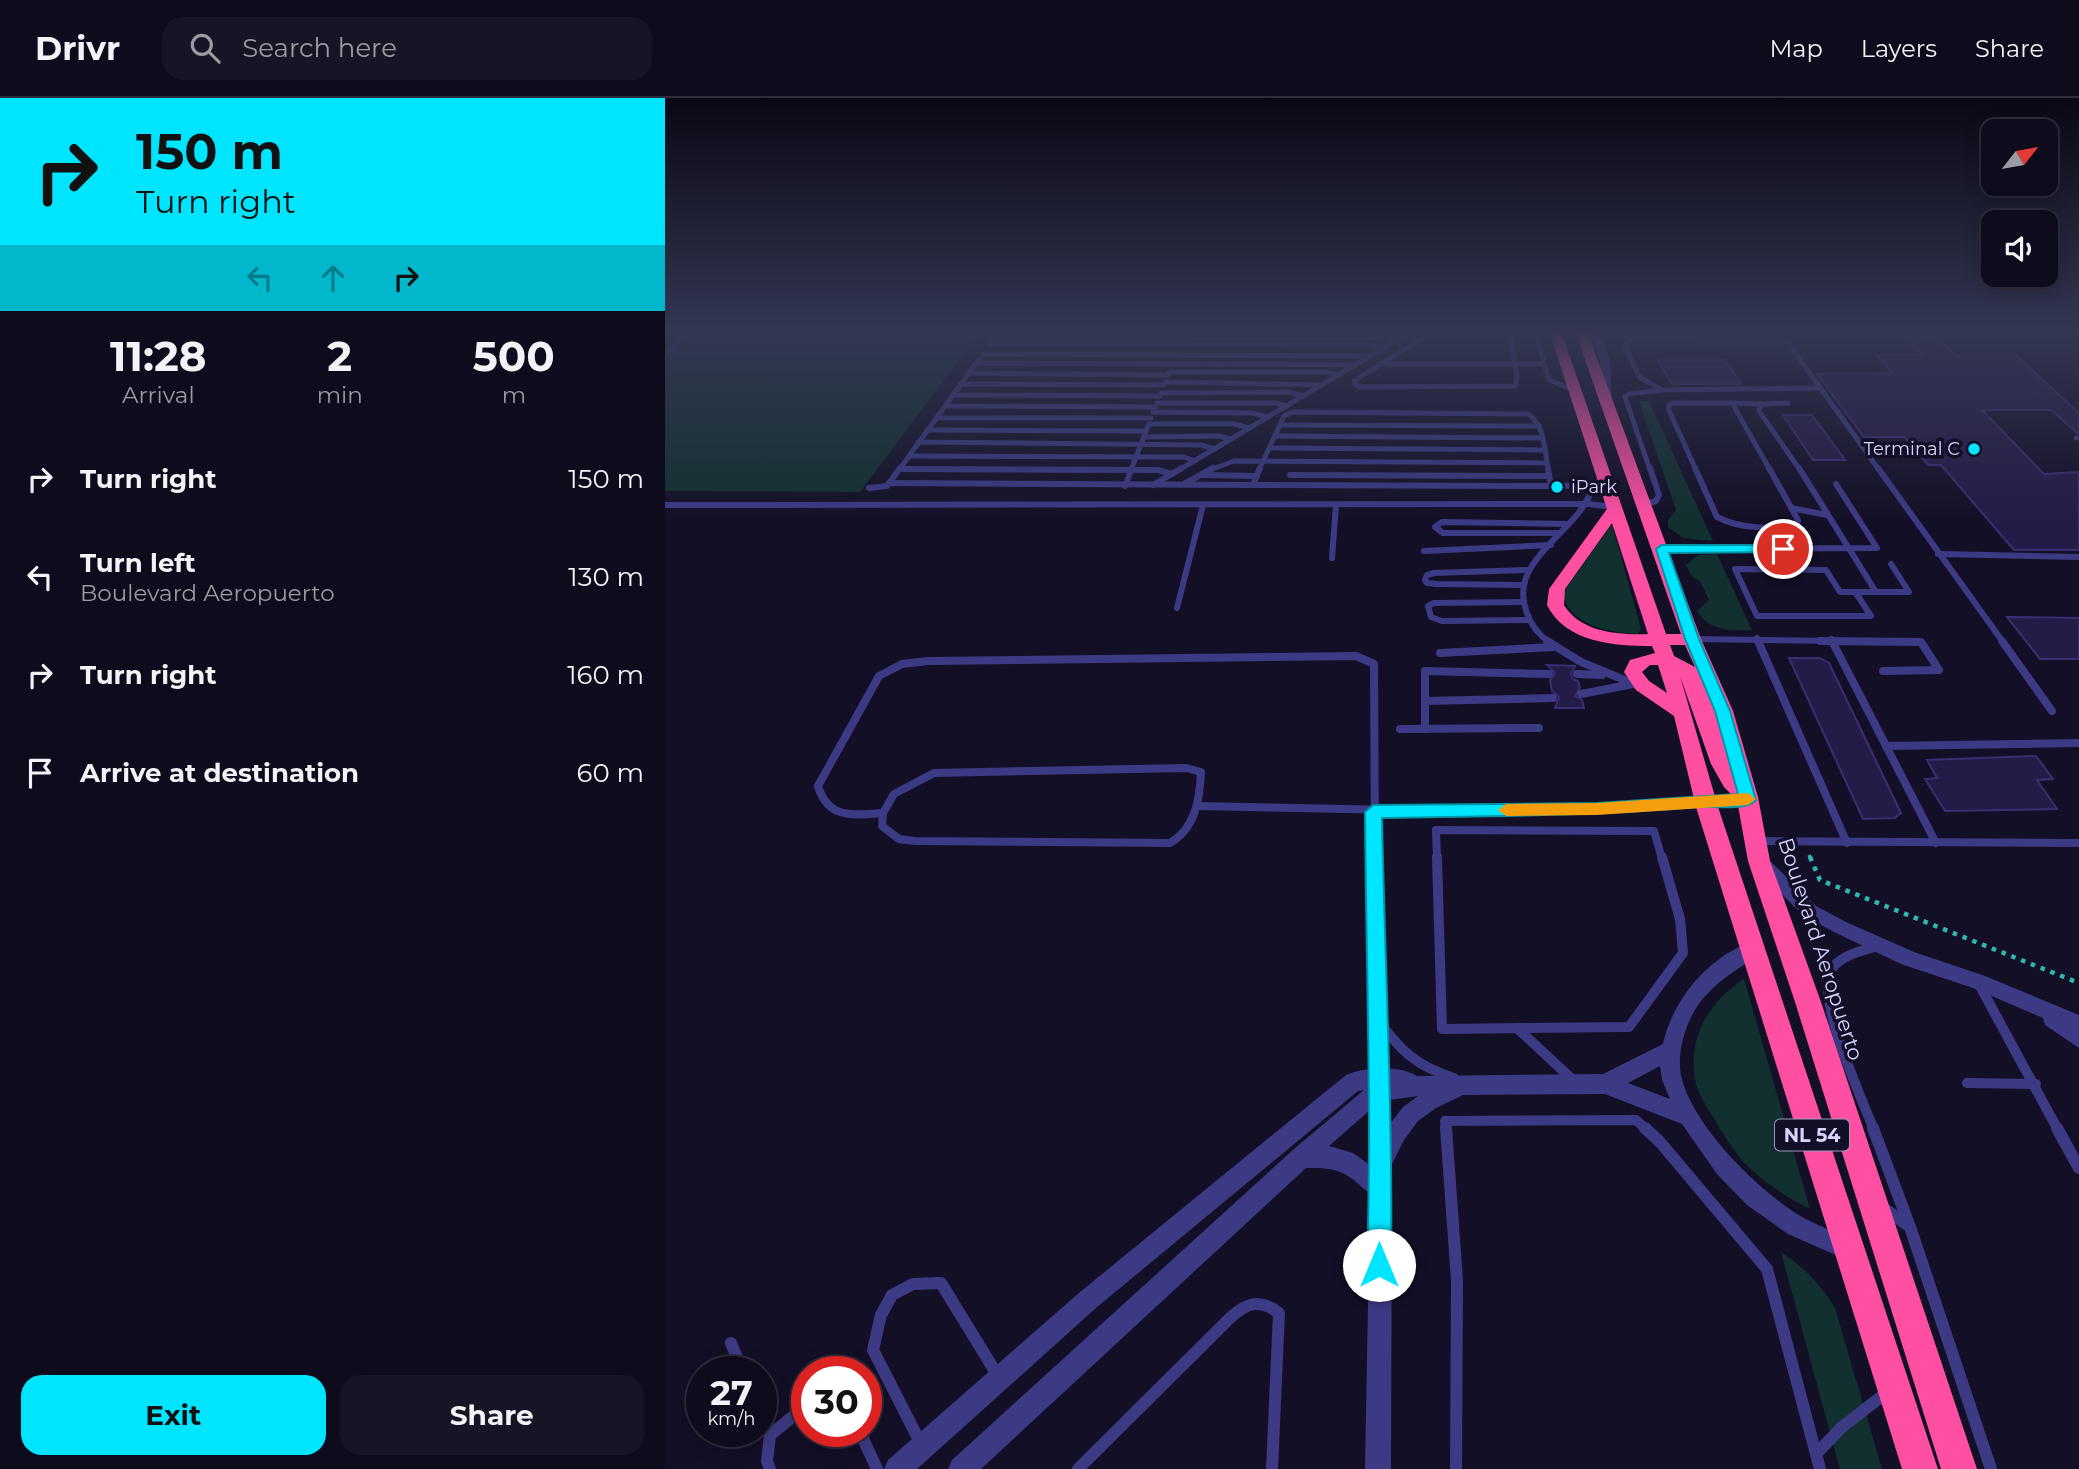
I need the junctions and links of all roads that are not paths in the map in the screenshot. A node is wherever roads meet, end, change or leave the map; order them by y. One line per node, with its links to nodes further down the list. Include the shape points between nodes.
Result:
1 (952, 395): 12 (lane)
2 (1161, 395): 14 (lane)
3 (1299, 395): 8 (lane)
4 (1575, 395): 45 (highway, NL 54)
5 (1605, 395): 54 (highway, Boulevard Aeropuerto / NL 54)
6 (1636, 395): 54 (lane, via 1625,397 1659,495)
7 (1825, 395): 67 (lane)
8 (1304, 396): 13 (lane)
9 (1732, 403): 11 (lane); 58 (lane); 58 (lane, via 1680,402 1668,408 1717,517 1735,524 1789,526 1798,520)
10 (1788, 403): 11 (lane)
11 (1761, 404): 60 (lane, via 1759,411)
12 (945, 406): 14 (lane); 16 (lane)
13 (1287, 406): 14 (lane, via 1275,403); 15 (lane)
14 (1153, 413): 15 (lane); 16 (lane); 19 (lane); 21 (lane)
15 (1268, 417): 19 (lane)
16 (936, 418): 20 (lane)
17 (1280, 425): 18 (lane); 18 (lane, via 1285,414 1293,412 1524,413 1533,416); 22 (lane)
18 (1539, 426): 24 (lane)
19 (1249, 428): 23 (lane)
20 (927, 430): 21 (lane); 25 (lane)
21 (1145, 434): 23 (lane); 26 (lane)
22 (1275, 436): 24 (lane); 28 (lane)
23 (1231, 439): 27 (lane)
24 (1542, 439): 29 (lane)
25 (918, 442): 26 (lane); 30 (lane)
26 (1141, 445): 27 (lane); 31 (lane)
27 (1215, 449): 32 (lane)
28 (1269, 449): 29 (lane); 33 (lane)
29 (1544, 450): 35 (lane)
30 (909, 456): 31 (lane); 36 (lane)
31 (1136, 457): 32 (lane); 37 (lane)
32 (1195, 461): 38 (lane)
33 (1263, 461): 34 (lane); 39 (lane, via 1230,461); 41 (lane)
34 (1291, 462): 35 (lane); 40 (lane)
35 (1547, 463): 42 (lane)
36 (900, 469): 37 (lane); 43 (lane)
37 (1131, 470): 38 (lane); 46 (lane)
38 (1172, 474): 47 (lane)
39 (1200, 475): 41 (lane); 48 (lane)
40 (1290, 475): 42 (lane); 50 (lane)
41 (1257, 476): 49 (lane)
42 (1549, 476): 51 (lane)
43 (889, 483): 46 (lane); 52 (lane)
44 (1836, 484): 64 (lane, via 1877,548)
45 (1600, 485): 51 (lane); 53 (lane); 59 (highway, NL 54)
46 (1125, 486): 47 (lane)
47 (1153, 486): 48 (lane)
48 (1182, 486): 49 (lane)
49 (1252, 486): 50 (lane)
50 (1289, 486): 51 (lane)
51 (1551, 486)
52 (869, 488)
53 (1589, 504): 57 (lane); 59 (lane); 61 (lane)
54 (1645, 504): 65 (highway, Boulevard Aeropuerto / NL 54)
55 (665, 505): 56 (lane)
56 (1203, 505): 57 (lane); 76 (lane)
57 (1336, 505): 69 (lane)
58 (1791, 508): 60 (lane)
59 (1613, 509): 79 (highway, NL 54); 79 (highway, via 1557,589 1556,606 1563,618 1587,631 1618,639)
60 (1827, 515): 64 (lane)
61 (1567, 524): 62 (lane); 62 (lane, via 1442,522 1435,527 1443,533)
62 (1560, 533): 63 (lane)
63 (1551, 545): 66 (lane); 71 (lane)
64 (1847, 548): 65 (lane); 73 (lane)
65 (1662, 549): 80 (highway, Boulevard Aeropuerto / NL 54)
66 (1425, 551)
67 (1938, 554): 68 (lane); 93 (lane)
68 (2079, 557)
69 (1332, 558)
70 (1891, 564): 73 (lane, via 1909,592)
71 (1529, 570): 72 (lane); 72 (lane, via 1434,573 1425,580)
72 (1523, 585): 75 (lane)
73 (1876, 592): 74 (lane)
74 (1856, 593): 74 (lane, via 1840,592 1826,570 1735,569 1757,617 1871,616)
75 (1524, 602): 77 (lane); 77 (lane, via 1428,606 1433,620)
76 (1177, 608)
77 (1528, 620): 82 (lane)
78 (1758, 638): 80 (lane); 81 (lane); 105 (lane)
79 (1658, 639): 80 (highway); 84 (highway, NL 54)
80 (1692, 639): 100 (highway, Boulevard Aeropuerto / NL 54, via 1723,711)
81 (1831, 639): 85 (lane, via 1921,642 1938,670); 99 (lane)
82 (1555, 647): 83 (lane); 88 (lane)
83 (1440, 653)
84 (1665, 660): 89 (highway, via 1647,660 1635,668); 94 (highway, NL 54); 100 (highway, via 1682,666 1692,677 1721,764)
85 (1883, 671)
86 (1549, 674): 92 (lane, via 1425,671)
87 (1577, 674): 88 (lane)
88 (1609, 675): 89 (lane)
89 (1640, 687): 90 (lane); 94 (highway)
90 (1581, 694)
91 (1553, 698): 92 (lane)
92 (1425, 701): 97 (lane)
93 (2052, 710)
94 (1683, 714): 101 (highway, NL 54)
95 (1539, 728): 97 (lane)
96 (1400, 729): 97 (lane)
97 (1425, 729)
98 (2079, 743): 99 (lane)
99 (1886, 746): 106 (lane)
100 (1747, 799): 101 (lane); 108 (highway, Boulevard Aeropuerto / NL 54)
101 (1706, 800): 103 (lane, via 1597,809); 110 (highway, NL 54)
102 (1197, 806): 103 (lane); 104 (lane, via 1183,836 1170,843 899,839 882,826); 104 (lane, via 1202,774 1198,769 950,772 934,773 902,788)
103 (1373, 812): 104 (lane, via 1374,664 1356,656 927,661 890,667 879,676 818,786 827,808 841,815); 113 (lane)
104 (883, 813)
105 (1847, 843): 106 (lane); 108 (lane, via 1803,842)
106 (1936, 843): 107 (lane)
107 (2079, 843)
108 (1758, 851): 109 (street, via 1810,911); 129 (highway, Boulevard Aeropuerto / NL 54)
109 (1881, 946): 111 (street); 130 (lane, via 1837,962 1828,972 1824,988)
110 (1753, 949): 117 (street, via 1689,1002 1675,1028); 131 (highway, NL 54)
111 (1978, 982): 112 (street); 122 (lane)
112 (2030, 1003): 114 (street); 116 (street)
113 (1378, 1020): 118 (lane, via 1423,1070); 123 (lane)
114 (2079, 1024)
115 (1517, 1028): 115 (lane, via 1629,1027 1683,953 1680,919 1654,831 1436,830 1442,1029); 120 (lane)
116 (2079, 1039)
117 (1673, 1049): 121 (street); 124 (street, via 1671,1075)
118 (1470, 1083): 120 (street); 123 (street); 126 (street, via 1411,1111)
119 (1967, 1083): 122 (lane)
120 (1578, 1084): 121 (street)
121 (1605, 1084): 124 (street)
122 (2036, 1084): 127 (lane)
123 (1377, 1085): 125 (street); 126 (street); 134 (street, via 1353,1082)
124 (1688, 1116): 131 (street, via 1750,1194 1791,1223)
125 (1302, 1157): 128 (street, via 1337,1156 1355,1165); 145 (street)
126 (1381, 1161): 128 (street)
127 (2079, 1168)
128 (1379, 1188): 148 (street)
129 (1871, 1198): 130 (lane); 152 (highway, Boulevard Aeropuerto / NL 54)
130 (1909, 1227): 153 (lane)
131 (1847, 1248): 135 (highway, NL 54)
132 (730, 1343): 133 (lane)
133 (736, 1356)
134 (999, 1379): 140 (street); 140 (lane, via 941,1283 913,1284 892,1294 881,1314 873,1350)
135 (1894, 1386): 141 (lane); 151 (highway, NL 54)
136 (791, 1418): 137 (lane)
137 (777, 1429)
138 (769, 1447): 142 (lane)
139 (867, 1447): 143 (lane)
140 (922, 1447): 144 (street)
141 (1816, 1454): 149 (lane, via 1767,1269 1636,1120 1445,1122 1457,1280); 150 (lane)
142 (770, 1469)
143 (877, 1469)
144 (897, 1469)
145 (961, 1469)
146 (1078, 1469): 147 (lane, via 1223,1324 1255,1301 1279,1313)
147 (1272, 1469)
148 (1378, 1469)
149 (1456, 1469)
150 (1820, 1469)
151 (1920, 1469)
152 (1959, 1469)
153 (1991, 1469)

